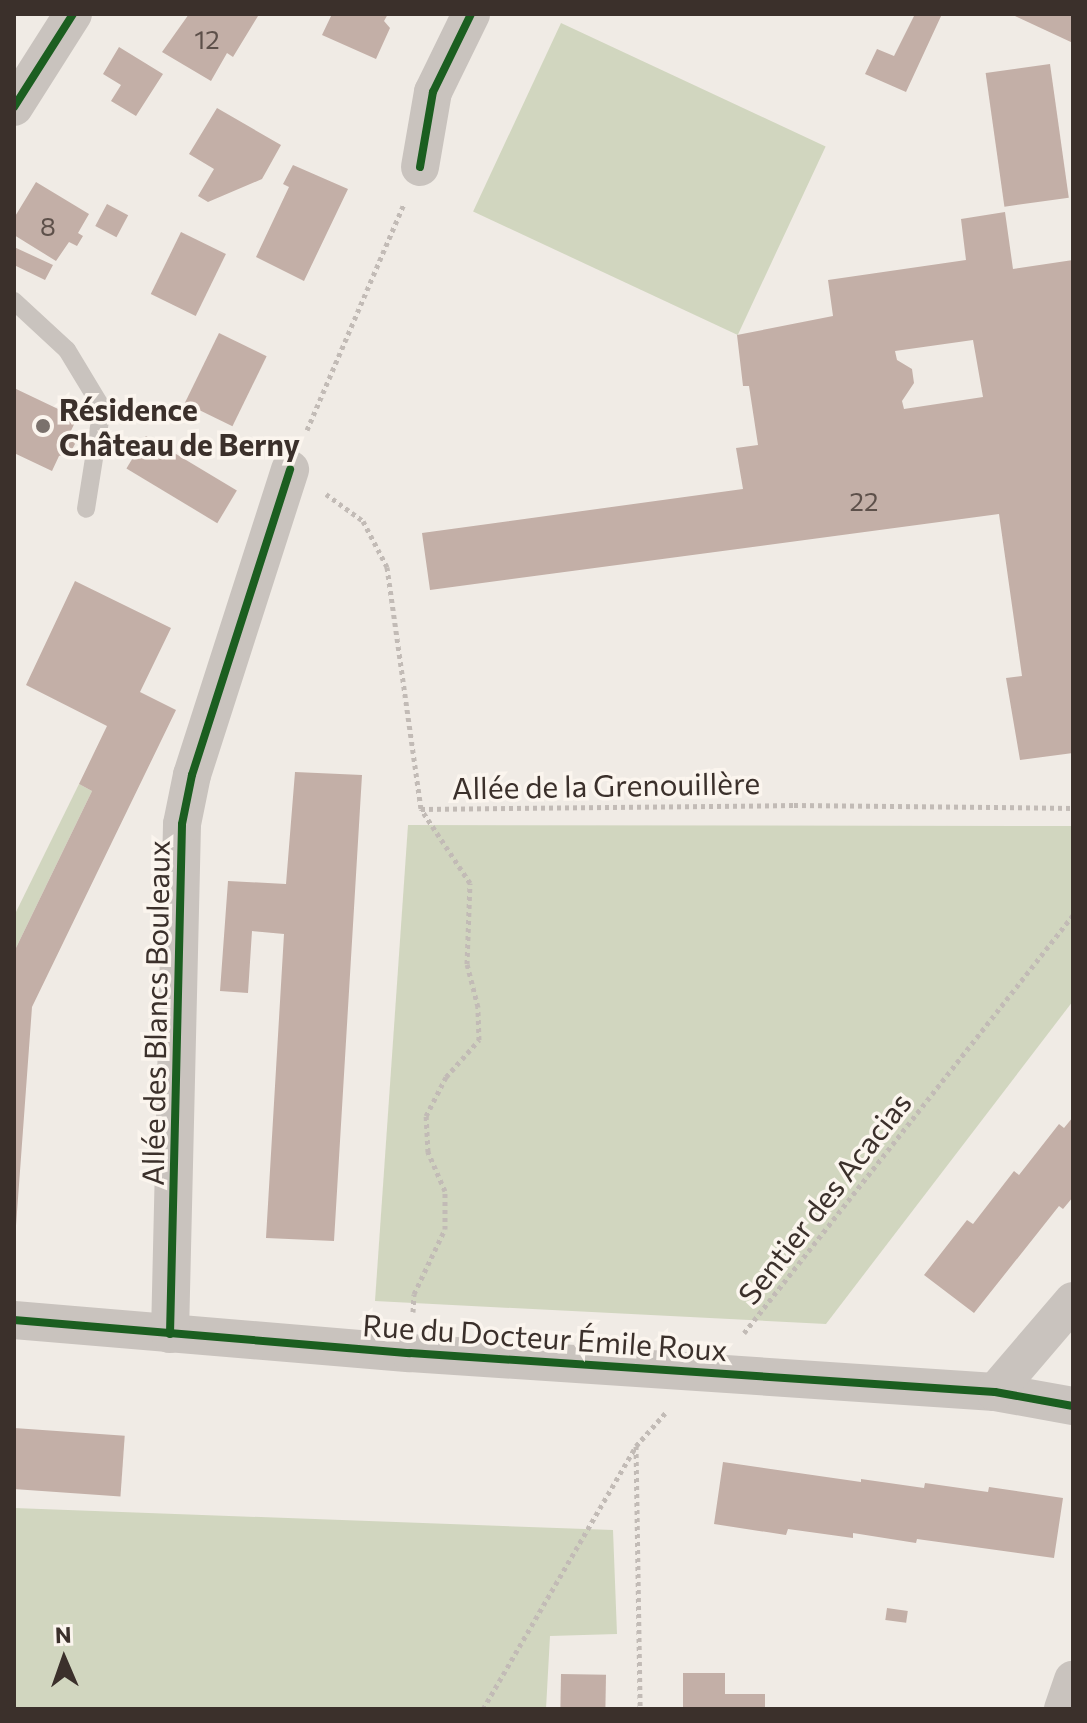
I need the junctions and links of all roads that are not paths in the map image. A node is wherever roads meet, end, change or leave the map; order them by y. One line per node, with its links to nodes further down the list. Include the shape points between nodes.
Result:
1 (73, 14): 3 (street)
2 (471, 14): 4 (street, via 433,92)
3 (14, 107)
4 (420, 167)
5 (14, 301): 7 (lane, via 67,350 102,408)
6 (290, 469): 10 (street, Allée des Blancs Bouleaux, via 192,775 182,824)
7 (86, 509)
8 (1073, 1301): 11 (street)
9 (14, 1320): 10 (street, Rue du Docteur Émile Roux)
10 (170, 1334): 11 (street, Rue du Docteur Émile Roux)
11 (995, 1392): 12 (street, Rue du Docteur Émile Roux)
12 (1073, 1406)
13 (1073, 1680): 14 (street)
14 (1063, 1709)

